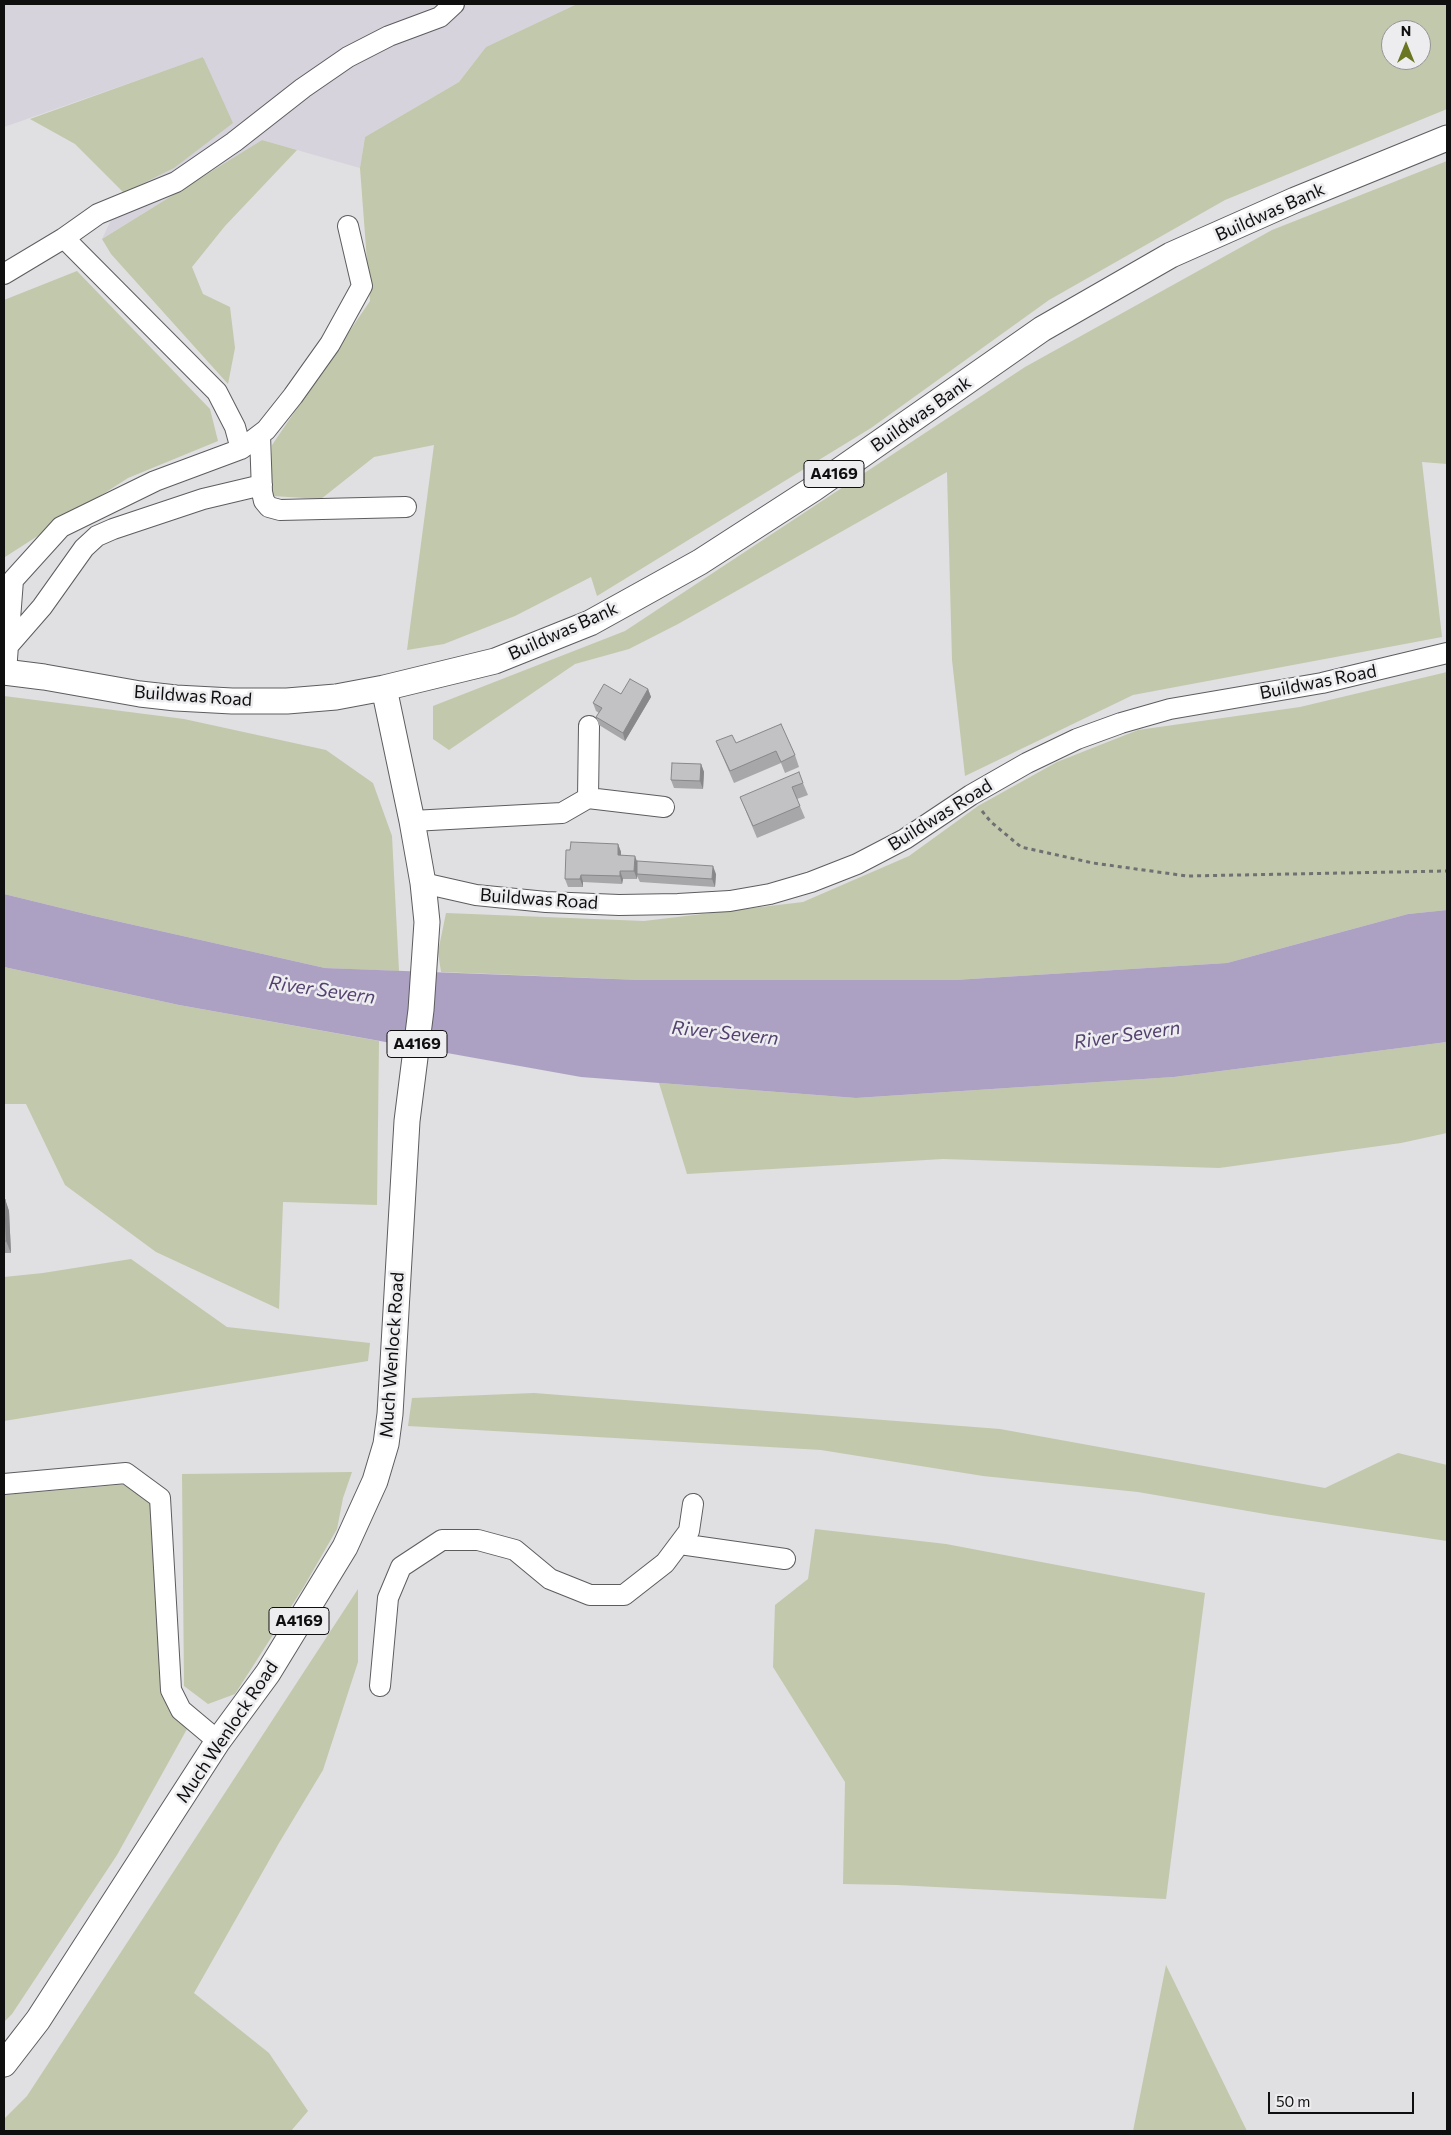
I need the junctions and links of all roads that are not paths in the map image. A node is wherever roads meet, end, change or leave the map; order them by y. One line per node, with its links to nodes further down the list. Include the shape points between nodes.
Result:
1 (454, 4): 4 (street, via 440,17 389,36 348,57 176,182 98,214)
2 (1447, 138): 13 (main road, Buildwas Bank / A4169, via 1171,255 1042,329 813,489 700,562 590,623 495,661)
3 (348, 226): 6 (street, via 362,286 319,358 283,410)
4 (64, 238): 5 (street); 7 (street, via 217,392 235,427)
5 (4, 274)
6 (260, 435): 7 (street); 8 (street)
7 (241, 449): 10 (street, via 155,481 61,527 14,580)
8 (262, 485): 9 (street, via 264,501 269,507 280,510); 10 (street, via 204,498 96,536)
9 (406, 507)
10 (8, 646): 12 (street)
11 (1447, 653): 18 (street, Buildwas Road, via 1322,683 1170,709 1120,723 1027,763 857,864 770,894 730,901 619,905 476,895)
12 (5, 672): 13 (main road, Buildwas Road, via 149,695 232,701 336,697)
13 (384, 688): 17 (main road)
14 (589, 726): 15 (street)
15 (588, 798): 16 (street); 17 (street, via 562,813)
16 (664, 807)
17 (412, 821): 18 (main road)
18 (423, 883): 24 (main road, Much Wenlock Road / A4169, via 427,922 421,1010 407,1121 386,1444 375,1481 345,1547 268,1673)
19 (4, 1484): 24 (street, via 126,1473 160,1498 171,1690 182,1710)
20 (693, 1504): 21 (street, via 689,1532)
21 (680, 1544): 22 (street); 23 (street, via 665,1563 624,1595 590,1595 550,1579 515,1550 478,1540 442,1540 401,1567 388,1598)
22 (785, 1560)
23 (380, 1686)
24 (218, 1742): 25 (main road, Much Wenlock Road / A4169, via 38,2020)
25 (4, 2064)

